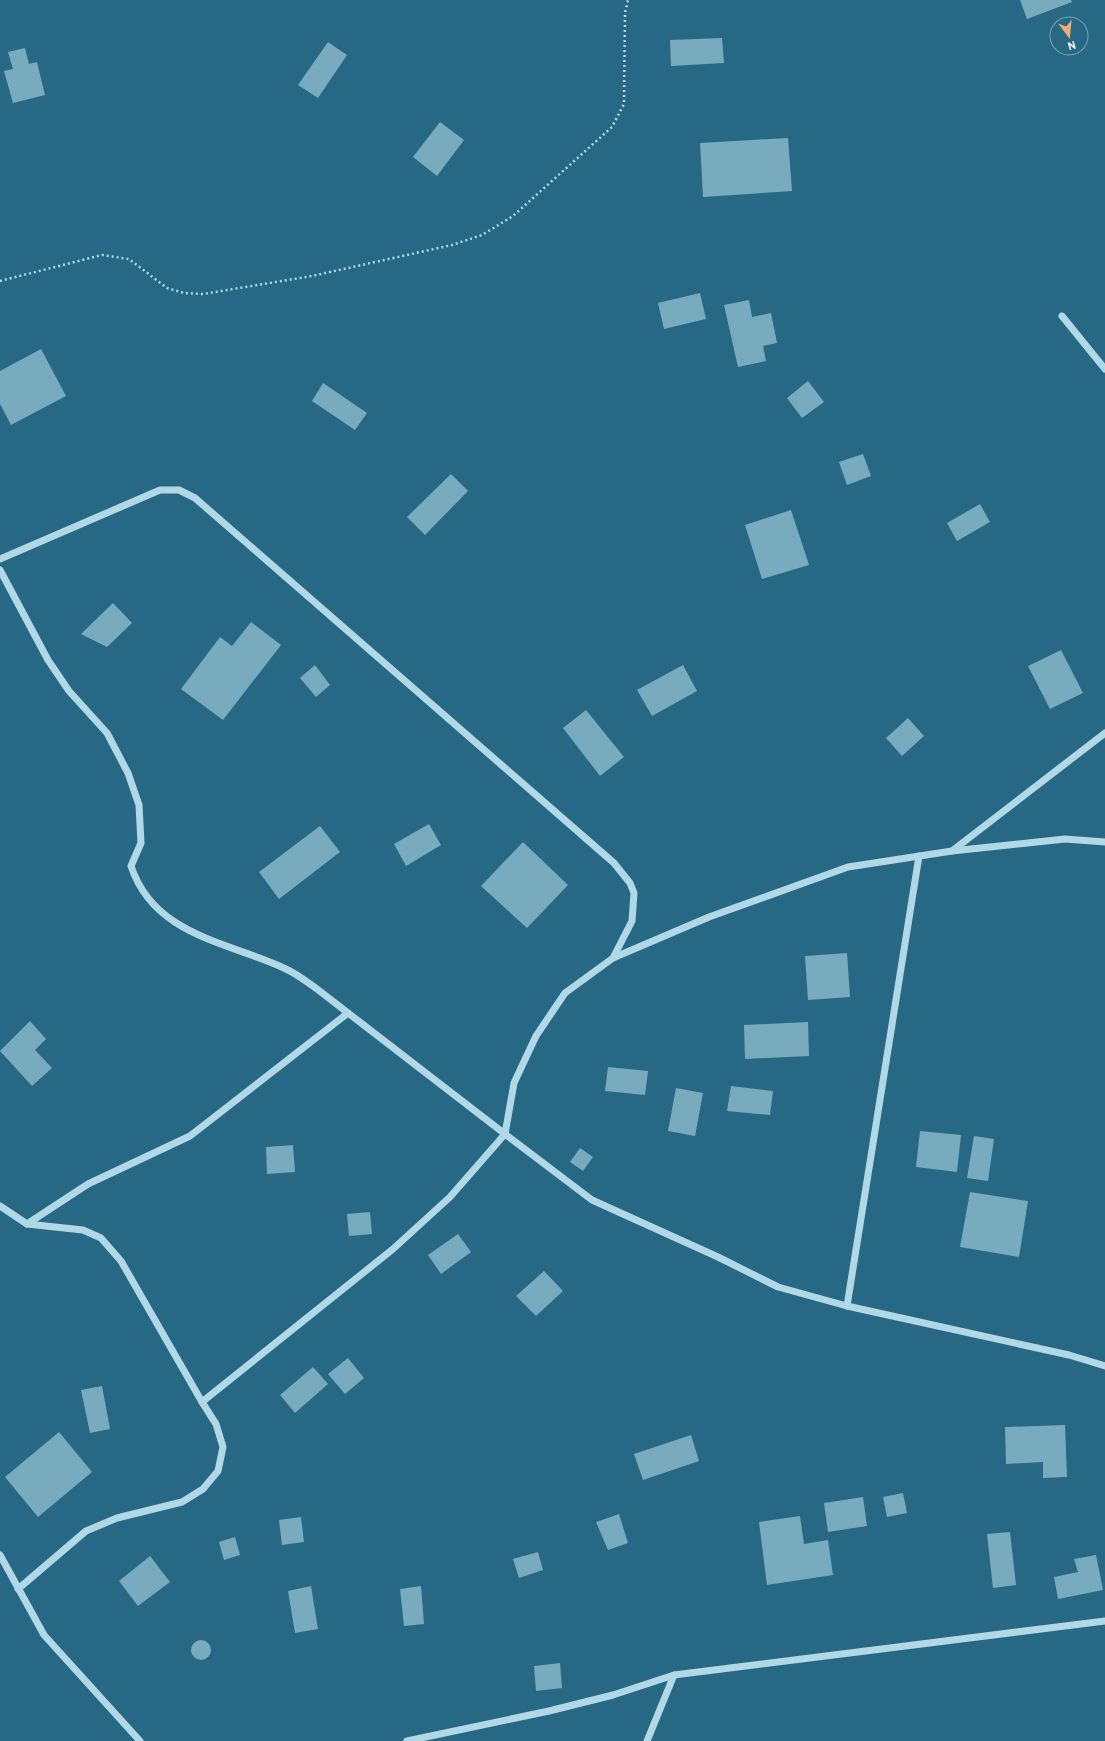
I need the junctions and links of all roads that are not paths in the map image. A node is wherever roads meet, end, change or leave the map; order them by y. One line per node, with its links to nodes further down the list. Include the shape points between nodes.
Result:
1 (1062, 316): 2 (street)
2 (1105, 369)
3 (0, 559): 9 (street, via 160,490 179,490 196,498 614,864 630,883 634,893 632,921)
4 (0, 570): 10 (street, via 48,660 69,691 107,733 128,773 139,805 141,843 131,866 136,882 156,908 176,923 208,940 287,969)
5 (1105, 733): 7 (street)
6 (1105, 842): 7 (street, via 1065,839)
7 (952, 852): 8 (street)
8 (919, 856): 9 (street, via 848,868 709,917); 14 (street)
9 (613, 958): 11 (street, via 565,993 536,1036 514,1083)
10 (348, 1013): 11 (street); 13 (street, via 190,1136 88,1184)
11 (505, 1134): 14 (street, via 592,1200 778,1287); 16 (street, via 450,1197 393,1250)
12 (0, 1206): 13 (street)
13 (27, 1224): 16 (street, via 83,1230 101,1238 121,1261)
14 (847, 1306): 15 (street, via 1069,1355)
15 (1105, 1366)
16 (202, 1402): 18 (street, via 216,1424 224,1447 218,1471 203,1489 182,1502 117,1518 86,1531)
17 (0, 1555): 18 (street)
18 (18, 1589): 21 (street, via 44,1635)
19 (1105, 1621): 20 (street)
20 (674, 1675): 22 (street, via 606,1697); 23 (street)
21 (140, 1741)
22 (407, 1741)
23 (647, 1741)

